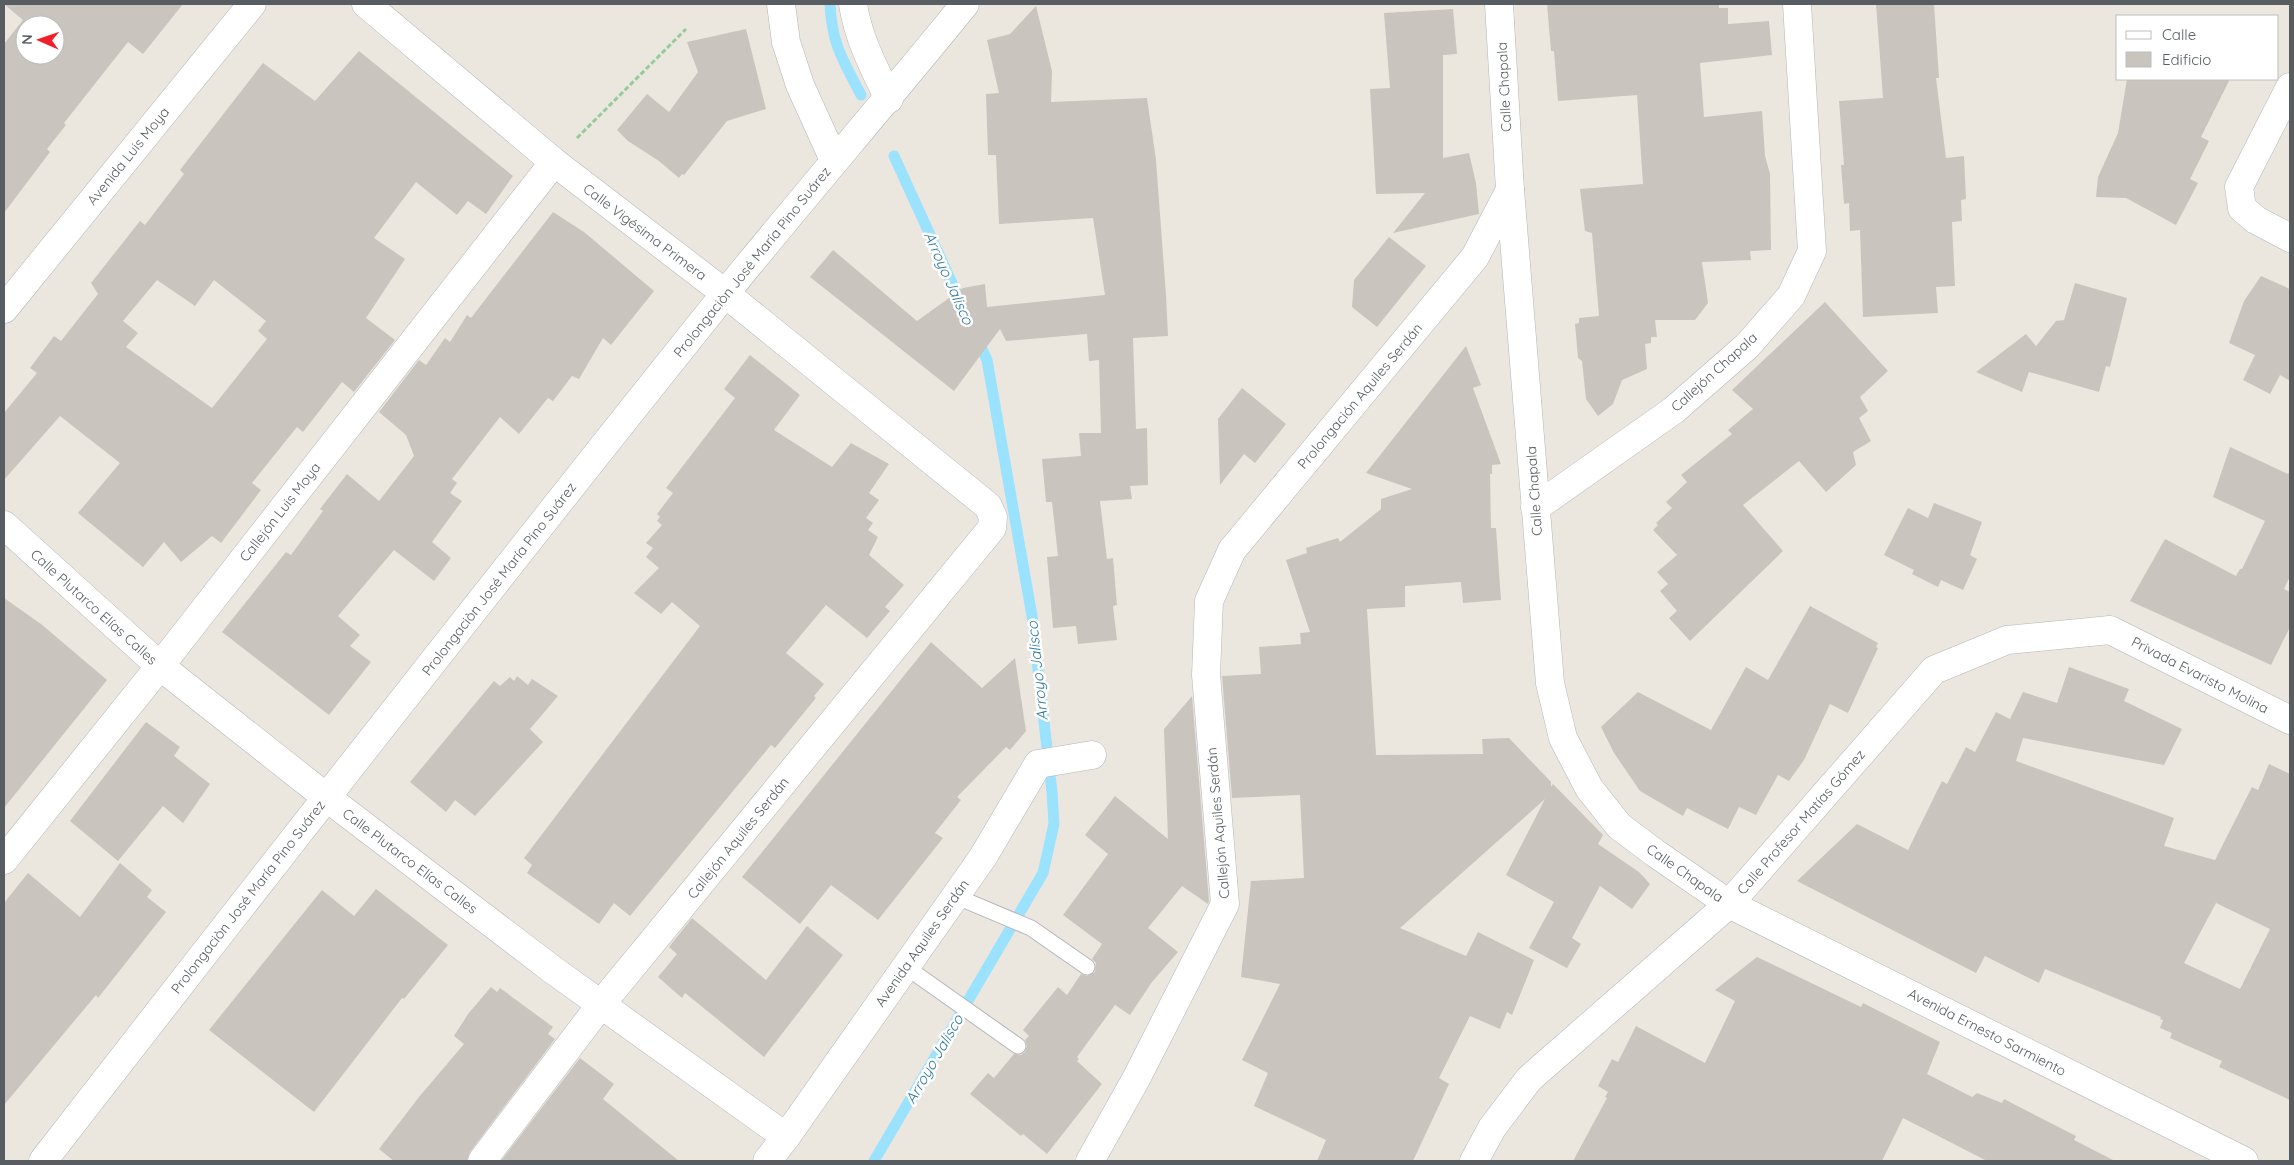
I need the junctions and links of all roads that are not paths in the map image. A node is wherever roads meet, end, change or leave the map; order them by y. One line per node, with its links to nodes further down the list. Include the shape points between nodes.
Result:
1 (252, 4): 15 (street, Avenida Luis Moya)
2 (366, 4): 11 (street, Calle Vigésima Primera)
3 (781, 4): 10 (street, via 786,42 800,85)
4 (853, 4): 9 (street, via 866,50)
5 (965, 4): 9 (street, Prolongaciòn José María Pino Suárez)
6 (1499, 4): 12 (street, Calle Chapala)
7 (1797, 4): 16 (street, Callejón Chapala, via 1812,251 1791,296 1747,346 1674,410)
8 (2290, 87): 13 (street, via 2240,187 2242,208 2256,220)
9 (889, 98): 10 (street, Prolongaciòn José María Pino Suárez)
10 (834, 160): 14 (street, Prolongaciòn José María Pino Suárez)
11 (554, 162): 14 (street, Calle Vigésima Primera); 21 (street, Callejón Luis Moya)
12 (1510, 190): 16 (street, Calle Chapala); 19 (street, Prolongación Aquiles Serdán, via 1475,257 1232,550)
13 (2290, 238)
14 (726, 294): 17 (street, Calle Vigésima Primera, via 988,506); 24 (street, Prolongaciòn José María Pino Suárez)
15 (4, 309)
16 (1535, 508): 27 (street, Calle Chapala, via 1550,683 1563,738 1589,788 1619,826)
17 (993, 517): 30 (street, Callejón Aquiles Serdán, via 992,528)
18 (4, 525): 21 (street, Calle Plutarco Elías Calles)
19 (1209, 601): 36 (street, Callejón Aquiles Serdán, via 1206,675 1226,904)
20 (2110, 630): 22 (street, Privada Evaristo Molina); 27 (street, Calle Profesor Matías Gómez, via 2007,640 1934,670)
21 (160, 666): 24 (street, Calle Plutarco Elías Calles); 25 (street, Callejón Luis Moya)
22 (2290, 720)
23 (1092, 754): 26 (street, Avenida Aquiles Serdán, via 1050,762)
24 (326, 797): 30 (street, Calle Plutarco Elías Calles, via 545,964); 33 (street, Prolongaciòn José María Pino Suárez)
25 (4, 860)
26 (955, 896): 28 (street, Avenida Aquiles Serdán); 29 (lane, via 1031,928)
27 (1729, 904): 37 (street, Calle Profesor Matías Gómez, via 1529,1079 1492,1128); 38 (street, Avenida Ernesto Sarmiento)
28 (906, 967): 31 (lane); 32 (street, Avenida Aquiles Serdán)
29 (1087, 968)
30 (602, 1003): 32 (street, Calle Plutarco Elías Calles); 34 (street, Callejón Aquiles Serdán)
31 (1018, 1046)
32 (786, 1137): 35 (street, Avenida Aquiles Serdán)
33 (43, 1161)
34 (482, 1161)
35 (767, 1161)
36 (1090, 1161)
37 (1474, 1161)
38 (2244, 1161)

